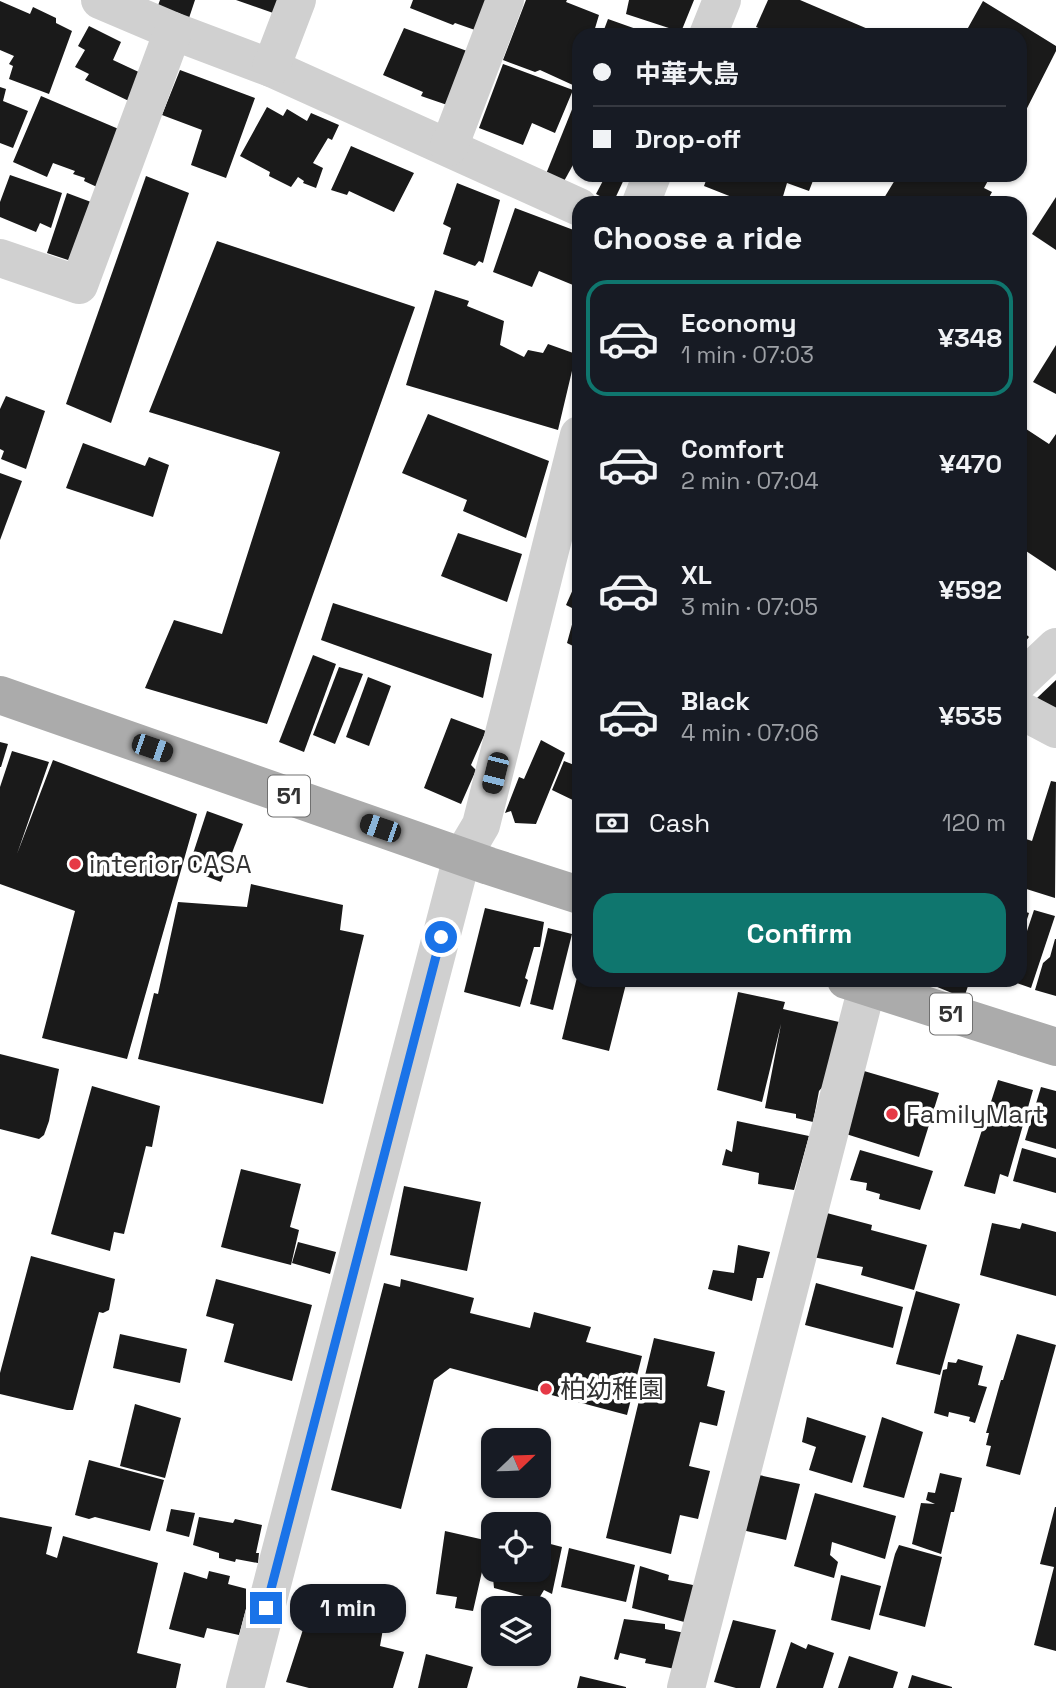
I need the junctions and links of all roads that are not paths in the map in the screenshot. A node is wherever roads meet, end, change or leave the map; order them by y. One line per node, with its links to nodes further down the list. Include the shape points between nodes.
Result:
1 (100, 0): 6 (street)
2 (297, 0): 7 (street)
3 (505, 0): 8 (street)
4 (722, 0): 5 (street)
5 (711, 28)
6 (173, 31): 7 (street); 10 (street, via 79,285)
7 (271, 68): 8 (street)
8 (449, 147): 9 (street)
9 (572, 203)
10 (0, 258)
11 (572, 463): 17 (street, via 481,825)
12 (1056, 647): 13 (street)
13 (1027, 674)
14 (0, 695): 17 (main road, 51)
15 (1027, 714): 16 (street)
16 (1056, 729)
17 (462, 856): 18 (main road, 51); 22 (street)
18 (572, 893)
19 (855, 987): 23 (street)
20 (866, 987): 21 (main road, 51)
21 (1056, 1046)
22 (245, 1688)
23 (686, 1688)

